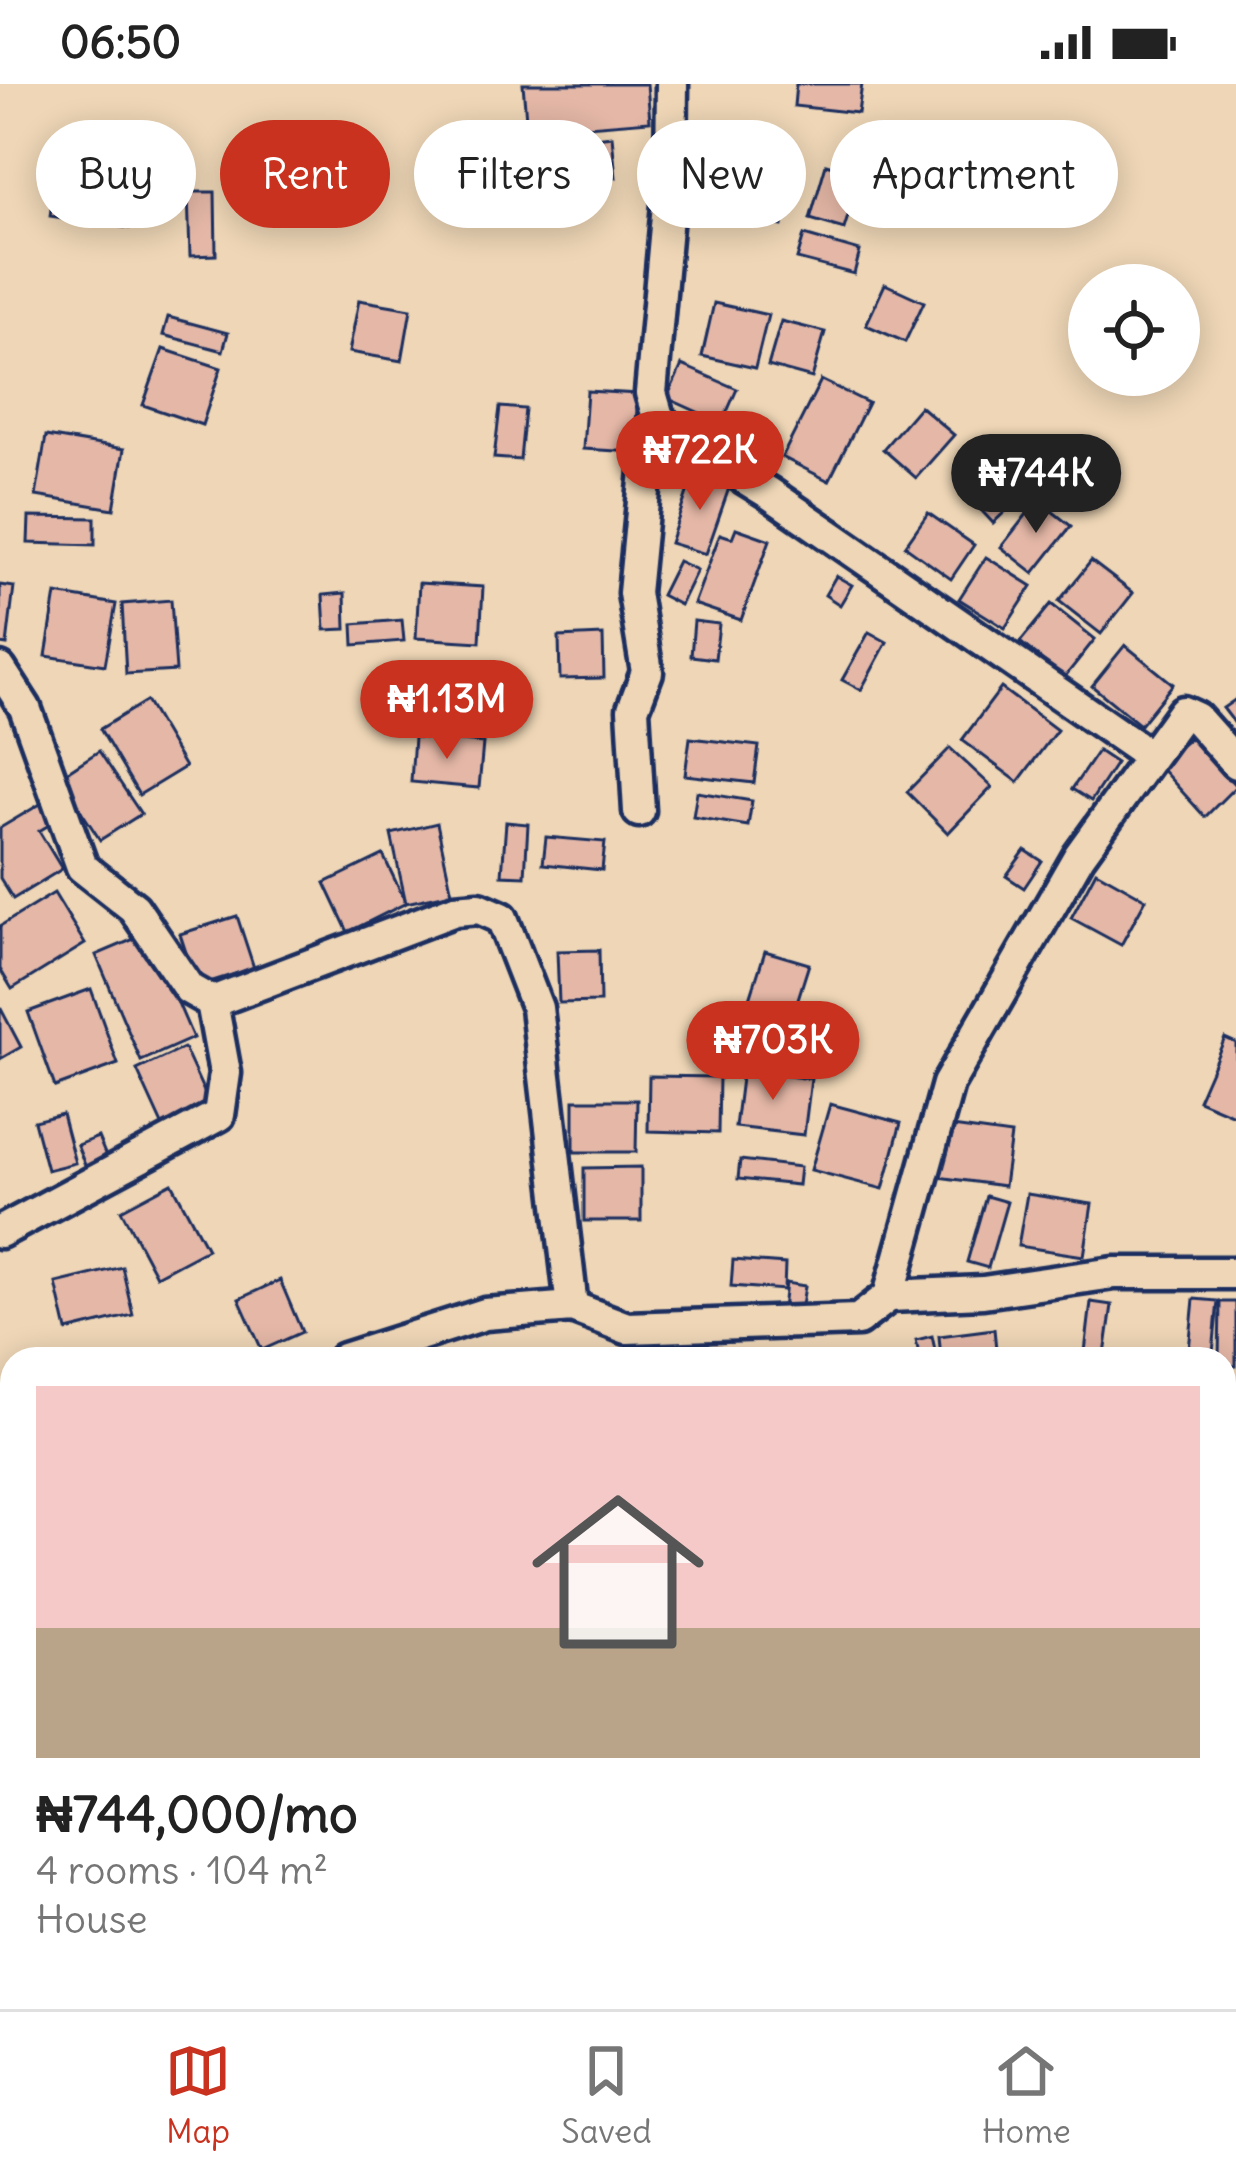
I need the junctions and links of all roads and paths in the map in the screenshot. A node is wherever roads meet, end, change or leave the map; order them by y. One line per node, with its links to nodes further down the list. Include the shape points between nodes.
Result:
1 (672, 84): 2 (street, via 651,394)
2 (658, 417): 4 (street); 6 (street, via 634,593 646,672 633,709)
3 (0, 669): 7 (street, via 25,708 82,868 134,908 189,989)
4 (1148, 754): 5 (street, via 1183,712); 10 (street, via 1079,856 949,1084)
5 (1236, 763)
6 (639, 812)
7 (212, 1002): 8 (street, via 225,1073 219,1115); 11 (street, via 455,910 502,918 537,1008)
8 (0, 1232)
9 (1236, 1273): 10 (street, via 1114,1274)
10 (889, 1296): 11 (street, via 858,1320 627,1328)
11 (572, 1306): 12 (street, via 485,1315)
12 (382, 1347)

